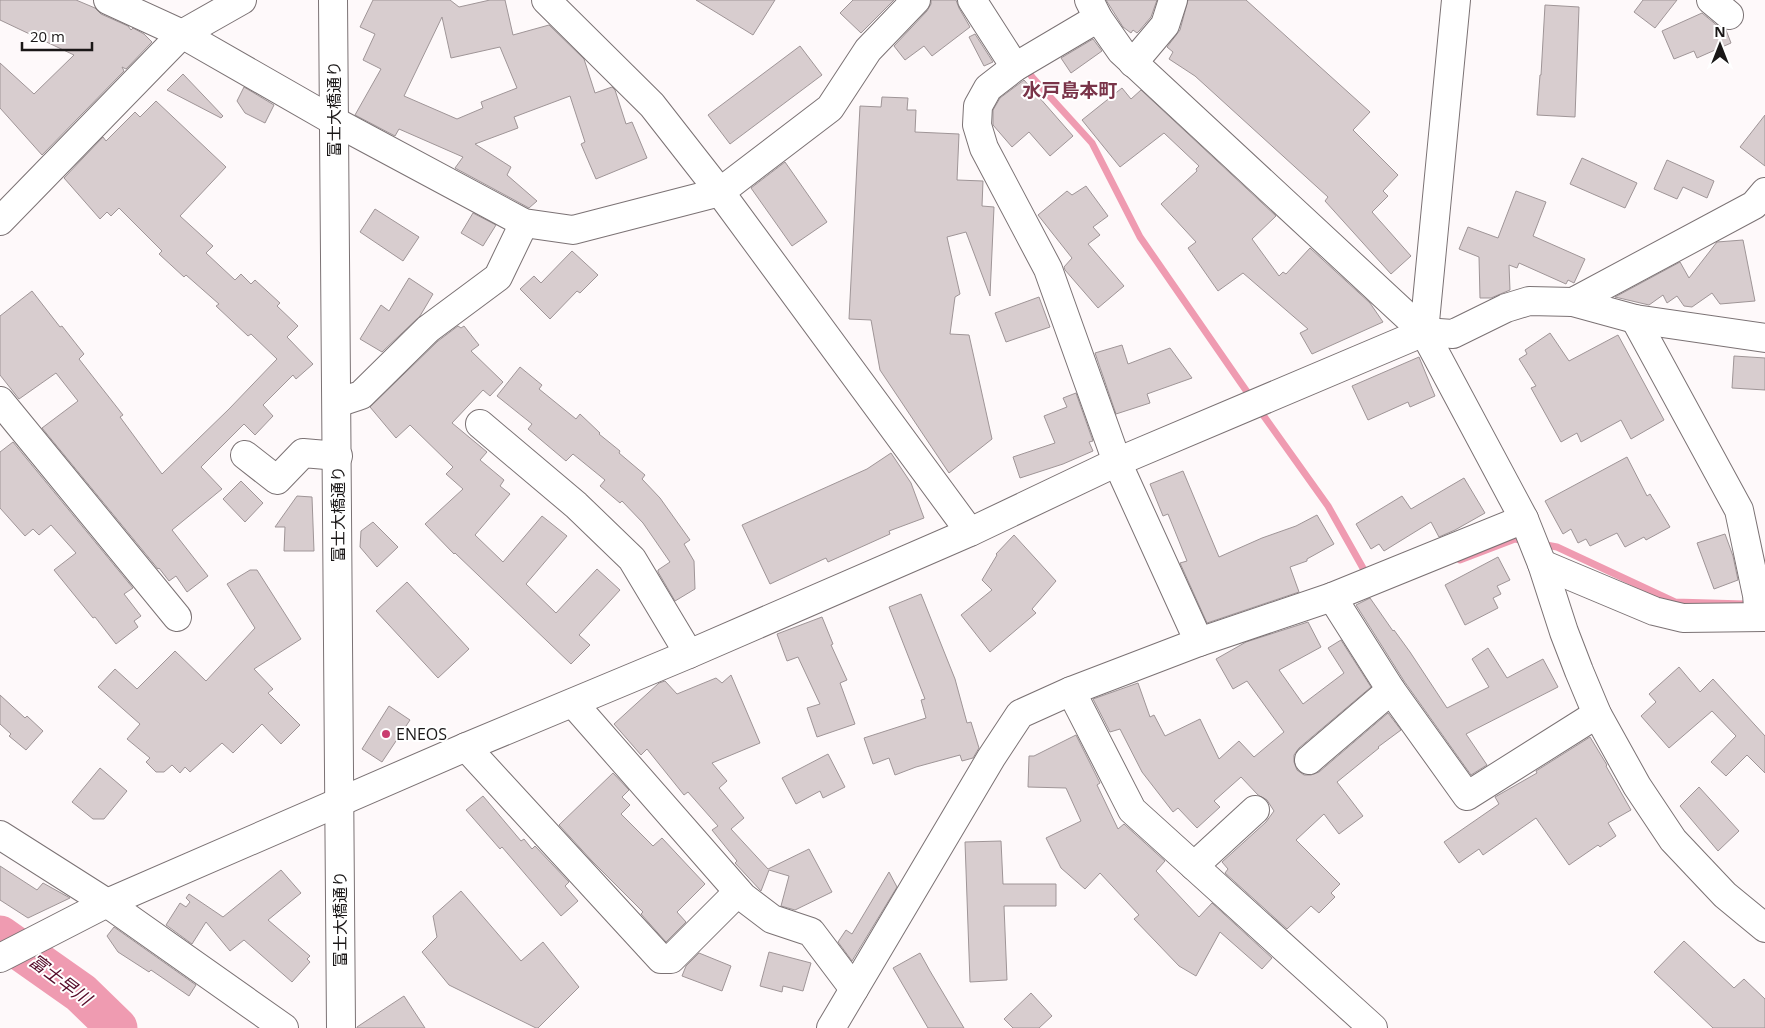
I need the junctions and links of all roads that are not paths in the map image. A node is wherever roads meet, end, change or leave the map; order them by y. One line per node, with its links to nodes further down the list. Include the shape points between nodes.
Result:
1 (108, 0): 10 (street)
2 (242, 0): 10 (street)
3 (333, 0): 13 (street, 富士大橋通り)
4 (546, 0): 14 (street, via 652,105)
5 (916, 0): 14 (street, via 868,50 830,108)
6 (972, 0): 12 (street)
7 (1173, 0): 11 (street, via 1165,25)
8 (1456, 0): 20 (street)
9 (1094, 9): 11 (street, via 1121,51); 12 (street)
10 (182, 34): 13 (street); 16 (street)
11 (1133, 63): 20 (street)
12 (1015, 67): 27 (street, via 988,88 978,106 977,125 984,148 1048,269)
13 (334, 120): 17 (street); 23 (street, 富士大橋通り)
14 (720, 192): 17 (street, via 573,230); 29 (street)
15 (1765, 192): 18 (street, via 1754,204)
16 (0, 221)
17 (524, 223): 23 (street, via 498,277 428,329 361,395)
18 (1573, 302): 19 (street); 20 (street, via 1530,301 1506,308 1453,334)
19 (1635, 319): 21 (street); 33 (street, via 1739,510)
20 (1424, 332): 27 (street); 28 (street)
21 (1765, 338)
22 (0, 401): 32 (street)
23 (337, 403): 26 (street, 富士大橋通り)
24 (480, 424): 35 (street, via 576,505 632,559)
25 (245, 455): 26 (street, via 277,480 303,453)
26 (338, 456): 42 (street, 富士大橋通り)
27 (1117, 462): 29 (street); 34 (street)
28 (1524, 519): 30 (street); 31 (street)
29 (970, 532): 35 (street)
30 (1541, 560): 33 (street, via 1654,611 1683,618); 39 (street, via 1564,632)
31 (1332, 597): 34 (street); 36 (street)
32 (177, 617)
33 (1762, 617)
34 (1200, 642): 37 (street)
35 (689, 654): 38 (street)
36 (1391, 690): 39 (street, via 1466,796); 41 (street)
37 (1071, 692): 45 (street, via 1132,810); 50 (street, via 1020,714)
38 (573, 703): 40 (street); 46 (street)
39 (1597, 714): 48 (street, via 1637,786 1673,840 1725,895)
40 (466, 747): 42 (street); 46 (street, via 661,958 671,959)
41 (1310, 760)
42 (340, 802): 47 (street); 52 (street, 富士大橋通り)
43 (1255, 810): 45 (street)
44 (0, 835): 47 (street)
45 (1194, 866): 54 (street)
46 (738, 892): 50 (street, via 772,919 811,932)
47 (107, 903): 49 (street); 51 (street)
48 (1765, 928)
49 (0, 958)
50 (854, 989): 53 (street)
51 (284, 1028)
52 (341, 1028)
53 (830, 1028)
54 (1373, 1028)

